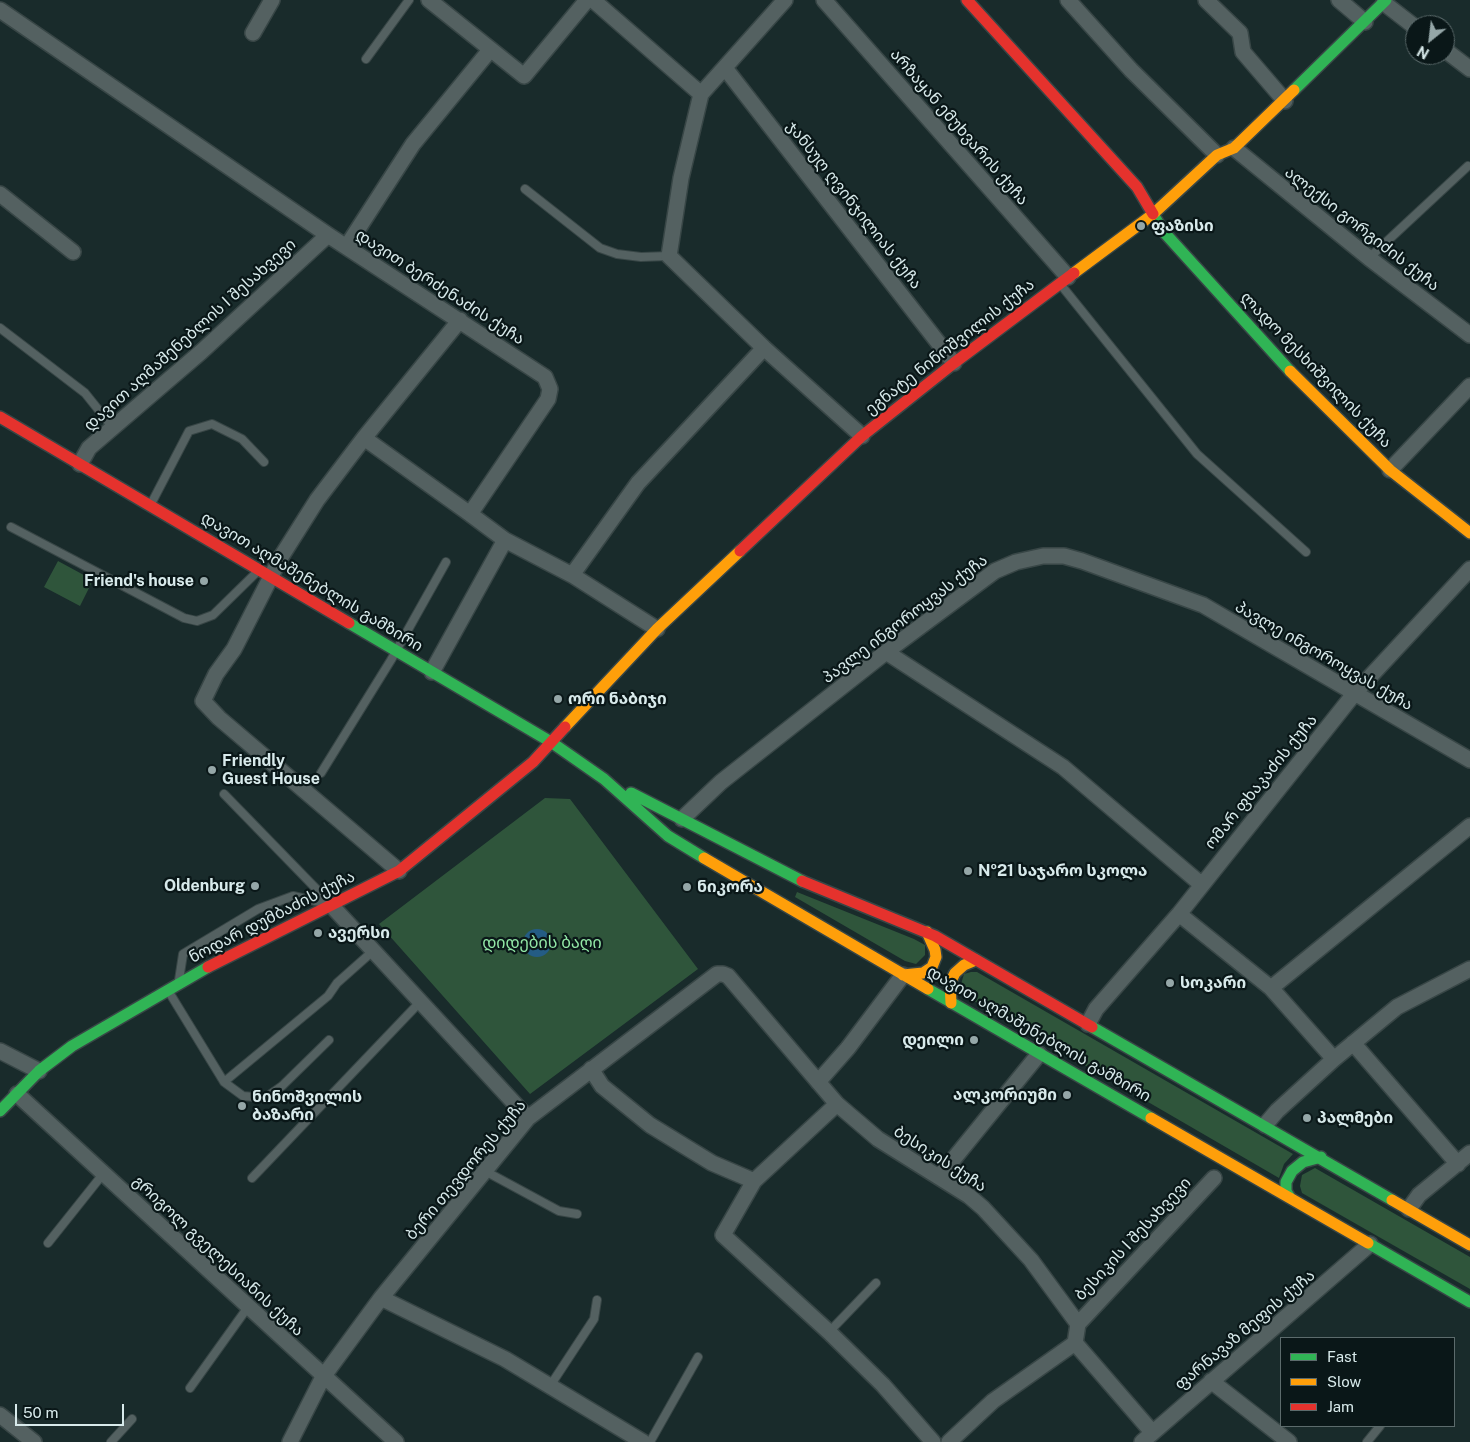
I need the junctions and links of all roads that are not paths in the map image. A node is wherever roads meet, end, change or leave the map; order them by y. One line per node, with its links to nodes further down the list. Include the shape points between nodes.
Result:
1 (272, 0): 16 (street)
2 (409, 0): 19 (lane)
3 (429, 0): 17 (street)
4 (587, 0): 17 (street, via 524,76)
5 (593, 0): 22 (street)
6 (785, 0): 20 (street)
7 (824, 0): 35 (street, არზაყან ემუხვარის ქუჩა)
8 (967, 0): 29 (main road, ლადო მესხიშვილის ქუჩა, via 1138,187)
9 (1068, 0): 25 (street)
10 (1206, 0): 23 (street, via 1240,33 1243,52)
11 (1339, 0): 15 (street)
12 (1385, 2): 14 (street); 15 (main road, ეგნატე ნინოშვილის ქუჩა)
13 (0, 10): 30 (street, დავით ბერძენაძის ქუჩა)
14 (1405, 19)
15 (1365, 22): 23 (main road, ეგნატე ნინოშვილის ქუჩა)
16 (253, 32)
17 (490, 50): 31 (street, via 413,144)
18 (1455, 58): 21 (street)
19 (366, 59)
20 (725, 68): 22 (street); 40 (street, ჯანსუღ ღვინჯილიას ქუჩა)
21 (1470, 69)
22 (701, 94): 33 (street, via 681,178)
23 (1285, 101): 24 (main road, ეგნატე ნინოშვილის ქუჩა)
24 (1234, 148): 25 (main road, ეგნატე ნინოშვილის ქუჩა); 34 (street, ალექსი გორგიძის ქუჩა)
25 (1216, 156): 29 (main road, ეგნატე ნინოშვილის ქუჩა)
26 (1468, 166): 34 (lane)
27 (525, 189): 33 (lane, via 600,248 641,257)
28 (0, 194): 32 (street)
29 (1152, 215): 35 (main road, ეგნატე ნინოშვილის ქუჩა); 48 (main road, ლადო მესხიშვილის ქუჩა, via 1300,382)
30 (328, 235): 31 (street, დავით ბერძენაძის ქუჩა); 43 (street, დავით აღმაშენებლის I შესახვევი)
31 (347, 246): 36 (street, დავით ბერძენაძის ქუჩა)
32 (73, 252)
33 (670, 256): 39 (street)
34 (1368, 258): 38 (street, ალექსი გორგიძის ქუჩა)
35 (1064, 280): 40 (main road, ეგნატე ნინოშვილის ქუჩა); 54 (lane, via 1197,454)
36 (460, 320): 45 (street); 50 (street, დავით ბერძენაძის ქუჩა, via 545,377 550,389 548,399)
37 (0, 328): 43 (lane, via 85,393)
38 (1470, 335)
39 (764, 348): 44 (street); 58 (street, via 638,483)
40 (954, 363): 44 (main road, ეგნატე ნინოშვილის ქუჩა)
41 (1470, 386): 48 (street)
42 (0, 417): 47 (main road, დავით აღმაშენებლის გამზირი)
43 (113, 428): 47 (street, დავით აღმაშენებლის I შესახვევი, via 89,448)
44 (862, 436): 59 (main road, ეგნატე ნინოშვილის ქუჩა)
45 (364, 438): 50 (street); 57 (street, via 317,500 281,557)
46 (264, 462): 49 (lane, via 242,439 212,424 189,431)
47 (80, 464): 49 (main road, დავით აღმაშენებლის გამზირი)
48 (1390, 470): 52 (main road, ლადო მესხიშვილის ქუჩა)
49 (150, 506): 57 (main road, დავით აღმაშენებლის გამზირი)
50 (470, 514): 53 (street)
51 (12, 527): 57 (lane, via 184,618 197,621 213,615)
52 (1470, 533)
53 (505, 540): 58 (street); 62 (street)
54 (1306, 552)
55 (446, 562): 60 (lane)
56 (1470, 569): 63 (street, ომარ ფხაკაძის ქუჩა)
57 (265, 573): 60 (main road, დავით აღმაშენებლის გამზირი); 71 (street, via 234,649 202,701)
58 (572, 575): 59 (street)
59 (657, 629): 64 (main road, ეგნატე ნინოშვილის ქუჩა)
60 (397, 651): 62 (main road, დავით აღმაშენებლის გამზირი); 66 (lane)
61 (886, 652): 63 (street, პავლე ინგოროყვას ქუჩა, via 995,571 1043,556 1064,556 1203,605); 69 (street, პავლე ინგოროყვას ქუჩა, via 721,782); 72 (street, via 1063,767)
62 (432, 672): 64 (main road, დავით აღმაშენებლის გამზირი)
63 (1354, 694): 65 (street, პავლე ინგოროყვას ქუჩა); 72 (street, ომარ ფხაკაძის ქუჩა)
64 (551, 742): 67 (main road, დავით აღმაშენებლის გამზირი); 71 (main road, ნოდარ დუმბაძის ქუჩა, via 533,762)
65 (1470, 760)
66 (321, 773)
67 (604, 779): 69 (main road, დავით აღმაშენებლის გამზირი); 80 (main road, დავით აღმაშენებლის გამზირი, via 668,836)
68 (224, 794): 73 (lane)
69 (682, 819): 75 (main road, დავით აღმაშენებლის გამზირი, via 805,883)
70 (1470, 826): 82 (street)
71 (399, 870): 73 (main road, ნოდარ დუმბაძის ქუჩა)
72 (1202, 885): 74 (street, ომარ ფხაკაძის ქუჩა)
73 (331, 905): 76 (street); 81 (main road, ნოდარ დუმბაძის ქუჩა); 81 (lane, via 294,896 258,909 183,954)
74 (1179, 914): 82 (street); 86 (street, ომარ ფხაკაძის ქუჩა, via 1096,1009)
75 (927, 932): 77 (main road, დავით აღმაშენებლის გამზირი); 80 (main road, via 936,957 932,967 924,973)
76 (373, 950): 84 (street); 94 (lane, via 337,983 328,996)
77 (976, 960): 85 (main road, via 956,973 950,984); 86 (main road, დავით აღმაშენებლის გამზირი)
78 (1470, 970): 88 (street, via 1397,1007)
79 (723, 974): 92 (street, ბერი თევდორეს ქუჩა, via 718,974); 95 (street, ბესიკის ქუჩა)
80 (903, 976): 85 (main road, დავით აღმაშენებლის გამზირი); 95 (street)
81 (179, 984): 83 (main road, ნოდარ დუმბაძის ქუჩა)
82 (1271, 988): 91 (street)
83 (168, 990): 93 (main road, ნოდარ დუმბაძის ქუჩა, via 72,1046); 94 (lane)
84 (420, 1002): 99 (street); 107 (lane)
85 (952, 1003): 90 (main road, დავით აღმაშენებლის გამზირი)
86 (1088, 1024): 100 (main road, დავით აღმაშენებლის გამზირი)
87 (329, 1040): 94 (lane, via 282,1086 265,1098 243,1096)
88 (1353, 1043): 91 (street); 103 (street)
89 (0, 1051): 93 (street)
90 (1039, 1054): 106 (street); 110 (main road, დავით აღმაშენებლის გამზირი)
91 (1334, 1059): 100 (street)
92 (591, 1069): 99 (street, ბერი თევდორეს ქუჩა); 109 (street, via 602,1086 650,1125 712,1163)
93 (39, 1071): 96 (main road, ნოდარ დუმბაძის ქუჩა)
94 (224, 1082)
95 (818, 1082): 97 (street, ბესიკის ქუჩა)
96 (17, 1094): 98 (main road, ნოდარ დუმბაძის ქუჩა); 105 (street, გრიგოლ გველესიანის ქუჩა)
97 (837, 1104): 106 (street, ბესიკის ქუჩა, via 878,1139); 109 (street)
98 (0, 1111)
99 (528, 1118): 104 (street, ბერი თევდორეს ქუჩა)
100 (1265, 1125): 102 (main road, დავით აღმაშენებლის გამზირი)
101 (1470, 1153): 103 (street)
102 (1321, 1157): 110 (main road, via 1304,1162 1292,1172 1286,1182); 111 (main road, დავით აღმაშენებლის გამზირი)
103 (1458, 1164): 111 (street, via 1419,1195)
104 (485, 1171): 112 (lane, via 559,1211); 117 (street, ბერი თევდორეს ქუჩა)
105 (103, 1174): 113 (lane); 120 (street, გრიგოლ გველესიანის ქუჩა)
106 (939, 1177): 121 (street, ბესიკის ქუჩა, via 983,1208 1031,1260)
107 (252, 1178)
108 (1214, 1178): 121 (street, ბესიკის I შესახვევი)
109 (754, 1181): 122 (street, via 723,1235)
110 (1288, 1196): 114 (main road, დავით აღმაშენებლის გამზირი)
111 (1409, 1209): 115 (main road, დავით აღმაშენებლის გამზირი)
112 (577, 1214)
113 (48, 1243)
114 (1370, 1244): 119 (main road, დავით აღმაშენებლის გამზირი); 126 (street, ფარნავაზ მეფის ქუჩა)
115 (1470, 1245)
116 (876, 1283): 122 (lane)
117 (381, 1298): 125 (street, ბერი თევდორეს ქუჩა); 127 (street, via 505,1358)
118 (597, 1300): 127 (lane, via 594,1320)
119 (1470, 1302)
120 (248, 1308): 125 (street, გრიგოლ გველესიანის ქუჩა); 128 (lane)
121 (1078, 1324): 123 (street)
122 (829, 1332): 139 (street, via 883,1385)
123 (1075, 1343): 132 (street); 140 (street, via 993,1401)
124 (698, 1357): 138 (lane)
125 (323, 1377): 135 (street, ბერი თევდორეს ქუჩა); 136 (street, გრიგოლ გველესიანის ქუჩა)
126 (1211, 1382): 132 (street, ფარნავაზ მეფის ქუჩა); 141 (street)
127 (550, 1386): 137 (street)
128 (190, 1388)
129 (0, 1415): 133 (street)
130 (132, 1419): 134 (lane)
131 (1379, 1427): 142 (lane)
132 (1147, 1437)
133 (34, 1442)
134 (111, 1442)
135 (290, 1442)
136 (396, 1442)
137 (643, 1442)
138 (650, 1442)
139 (933, 1442)
140 (949, 1442)
141 (1289, 1442)
142 (1367, 1442)

